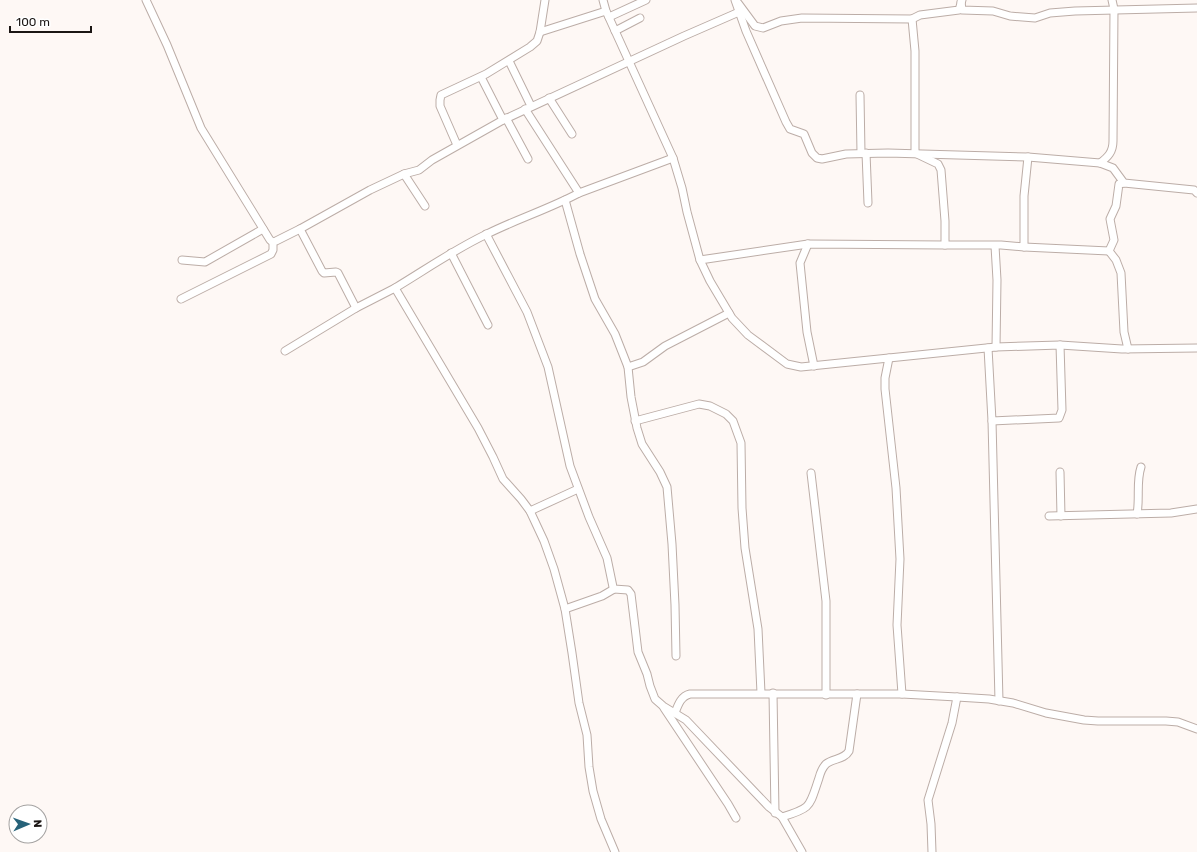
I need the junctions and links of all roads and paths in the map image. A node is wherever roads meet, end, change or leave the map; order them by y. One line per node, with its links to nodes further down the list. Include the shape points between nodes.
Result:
1 (146, 0): 38 (street, via 200,128)
2 (545, 0): 15 (street)
3 (603, 0): 11 (street)
4 (646, 0): 11 (street)
5 (735, 0): 10 (street); 13 (street, via 755,26 763,28 781,21 802,18)
6 (1112, 0): 9 (street)
7 (961, 1): 9 (street, via 962,10 993,11 1010,16 1035,18 1050,13); 13 (street, via 959,10 920,15)
8 (1197, 8): 9 (street)
9 (1114, 9): 30 (street, via 1113,148)
10 (739, 12): 17 (street); 25 (street, via 790,129 804,134 812,153 817,158)
11 (608, 14): 14 (street); 15 (street)
12 (640, 18): 14 (street)
13 (912, 19): 26 (street)
14 (615, 31): 17 (street)
15 (540, 32): 16 (street, via 537,41)
16 (509, 61): 18 (street); 21 (street)
17 (629, 61): 20 (street); 28 (street)
18 (481, 77): 22 (street); 24 (street, via 441,95 440,106)
19 (860, 95): 25 (street)
20 (549, 98): 21 (street); 23 (street)
21 (528, 107): 22 (street); 33 (street)
22 (505, 119): 24 (street); 29 (street)
23 (572, 134)
24 (457, 145): 31 (street, via 419,170)
25 (864, 153): 26 (street); 36 (street)
26 (915, 153): 27 (street); 43 (street, via 938,164 941,170)
27 (1028, 157): 30 (street); 45 (street, via 1024,196)
28 (673, 158): 33 (street); 49 (street)
29 (528, 159)
30 (1100, 163): 32 (street, via 1113,168)
31 (404, 174): 37 (street); 39 (street)
32 (1124, 184): 34 (street, via 1194,190); 46 (street, via 1119,184 1116,206 1110,219 1114,240)
33 (579, 193): 35 (street)
34 (1197, 193)
35 (565, 200): 40 (street); 62 (street, via 595,299 615,334)
36 (868, 203)
37 (425, 206)
38 (263, 229): 41 (street); 48 (street, via 205,262)
39 (300, 229): 41 (street); 52 (street, via 324,273 338,273)
40 (486, 234): 47 (street); 69 (street, via 527,312 545,360 570,466)
41 (273, 242): 51 (street, via 271,254)
42 (808, 244): 43 (street); 49 (street); 63 (street, via 800,263 807,332)
43 (945, 245): 44 (street)
44 (995, 246): 45 (street); 56 (street)
45 (1024, 247): 46 (street)
46 (1109, 251): 59 (street, via 1121,273 1124,332)
47 (451, 253): 50 (street); 54 (street)
48 (182, 260)
49 (700, 260): 53 (street)
50 (395, 288): 52 (street); 71 (street, via 478,428 503,479)
51 (181, 299)
52 (356, 308): 60 (street)
53 (729, 313): 62 (street, via 672,342 643,362); 63 (street, via 748,335 787,364)
54 (488, 324)
55 (1060, 345): 56 (street); 59 (street); 65 (street, via 1062,410 1059,418)
56 (996, 347): 57 (street)
57 (988, 348): 61 (street); 65 (street)
58 (1197, 348): 59 (street)
59 (1128, 349)
60 (285, 351)
61 (889, 358): 63 (street); 81 (street, via 884,389 896,488 900,559 897,625)
62 (628, 366): 64 (street)
63 (814, 366)
64 (635, 421): 77 (street, via 642,444 667,487 673,552); 78 (street, via 699,404 710,406 733,420 741,443 745,548 758,629)
65 (992, 421): 84 (street)
66 (1141, 467): 72 (street)
67 (1060, 472): 74 (street)
68 (811, 473): 82 (street, via 826,602)
69 (578, 489): 71 (street); 75 (street, via 607,558)
70 (1197, 509): 72 (street)
71 (530, 511): 76 (street, via 544,541)
72 (1137, 514): 74 (street)
73 (1049, 516): 74 (street)
74 (1061, 516)
75 (614, 590): 76 (street); 85 (street, via 628,590 631,594 638,652 655,699)
76 (565, 609): 90 (street, via 579,703 587,735 593,791)
77 (676, 656)
78 (761, 693): 79 (street); 86 (street, via 685,695)
79 (774, 693): 82 (street); 88 (street)
80 (857, 694): 81 (street); 82 (street); 88 (street, via 849,751 846,756 825,765 807,807)
81 (902, 694): 83 (street)
82 (826, 695)
83 (957, 697): 84 (street); 92 (street, via 952,723 928,800)
84 (999, 701): 87 (street, via 1084,720 1166,720)
85 (663, 706): 86 (street); 89 (street)
86 (675, 713): 88 (street, via 686,720)
87 (1197, 729)
88 (779, 815): 91 (street)
89 (736, 818)
90 (616, 852)
91 (802, 852)
92 (932, 852)

